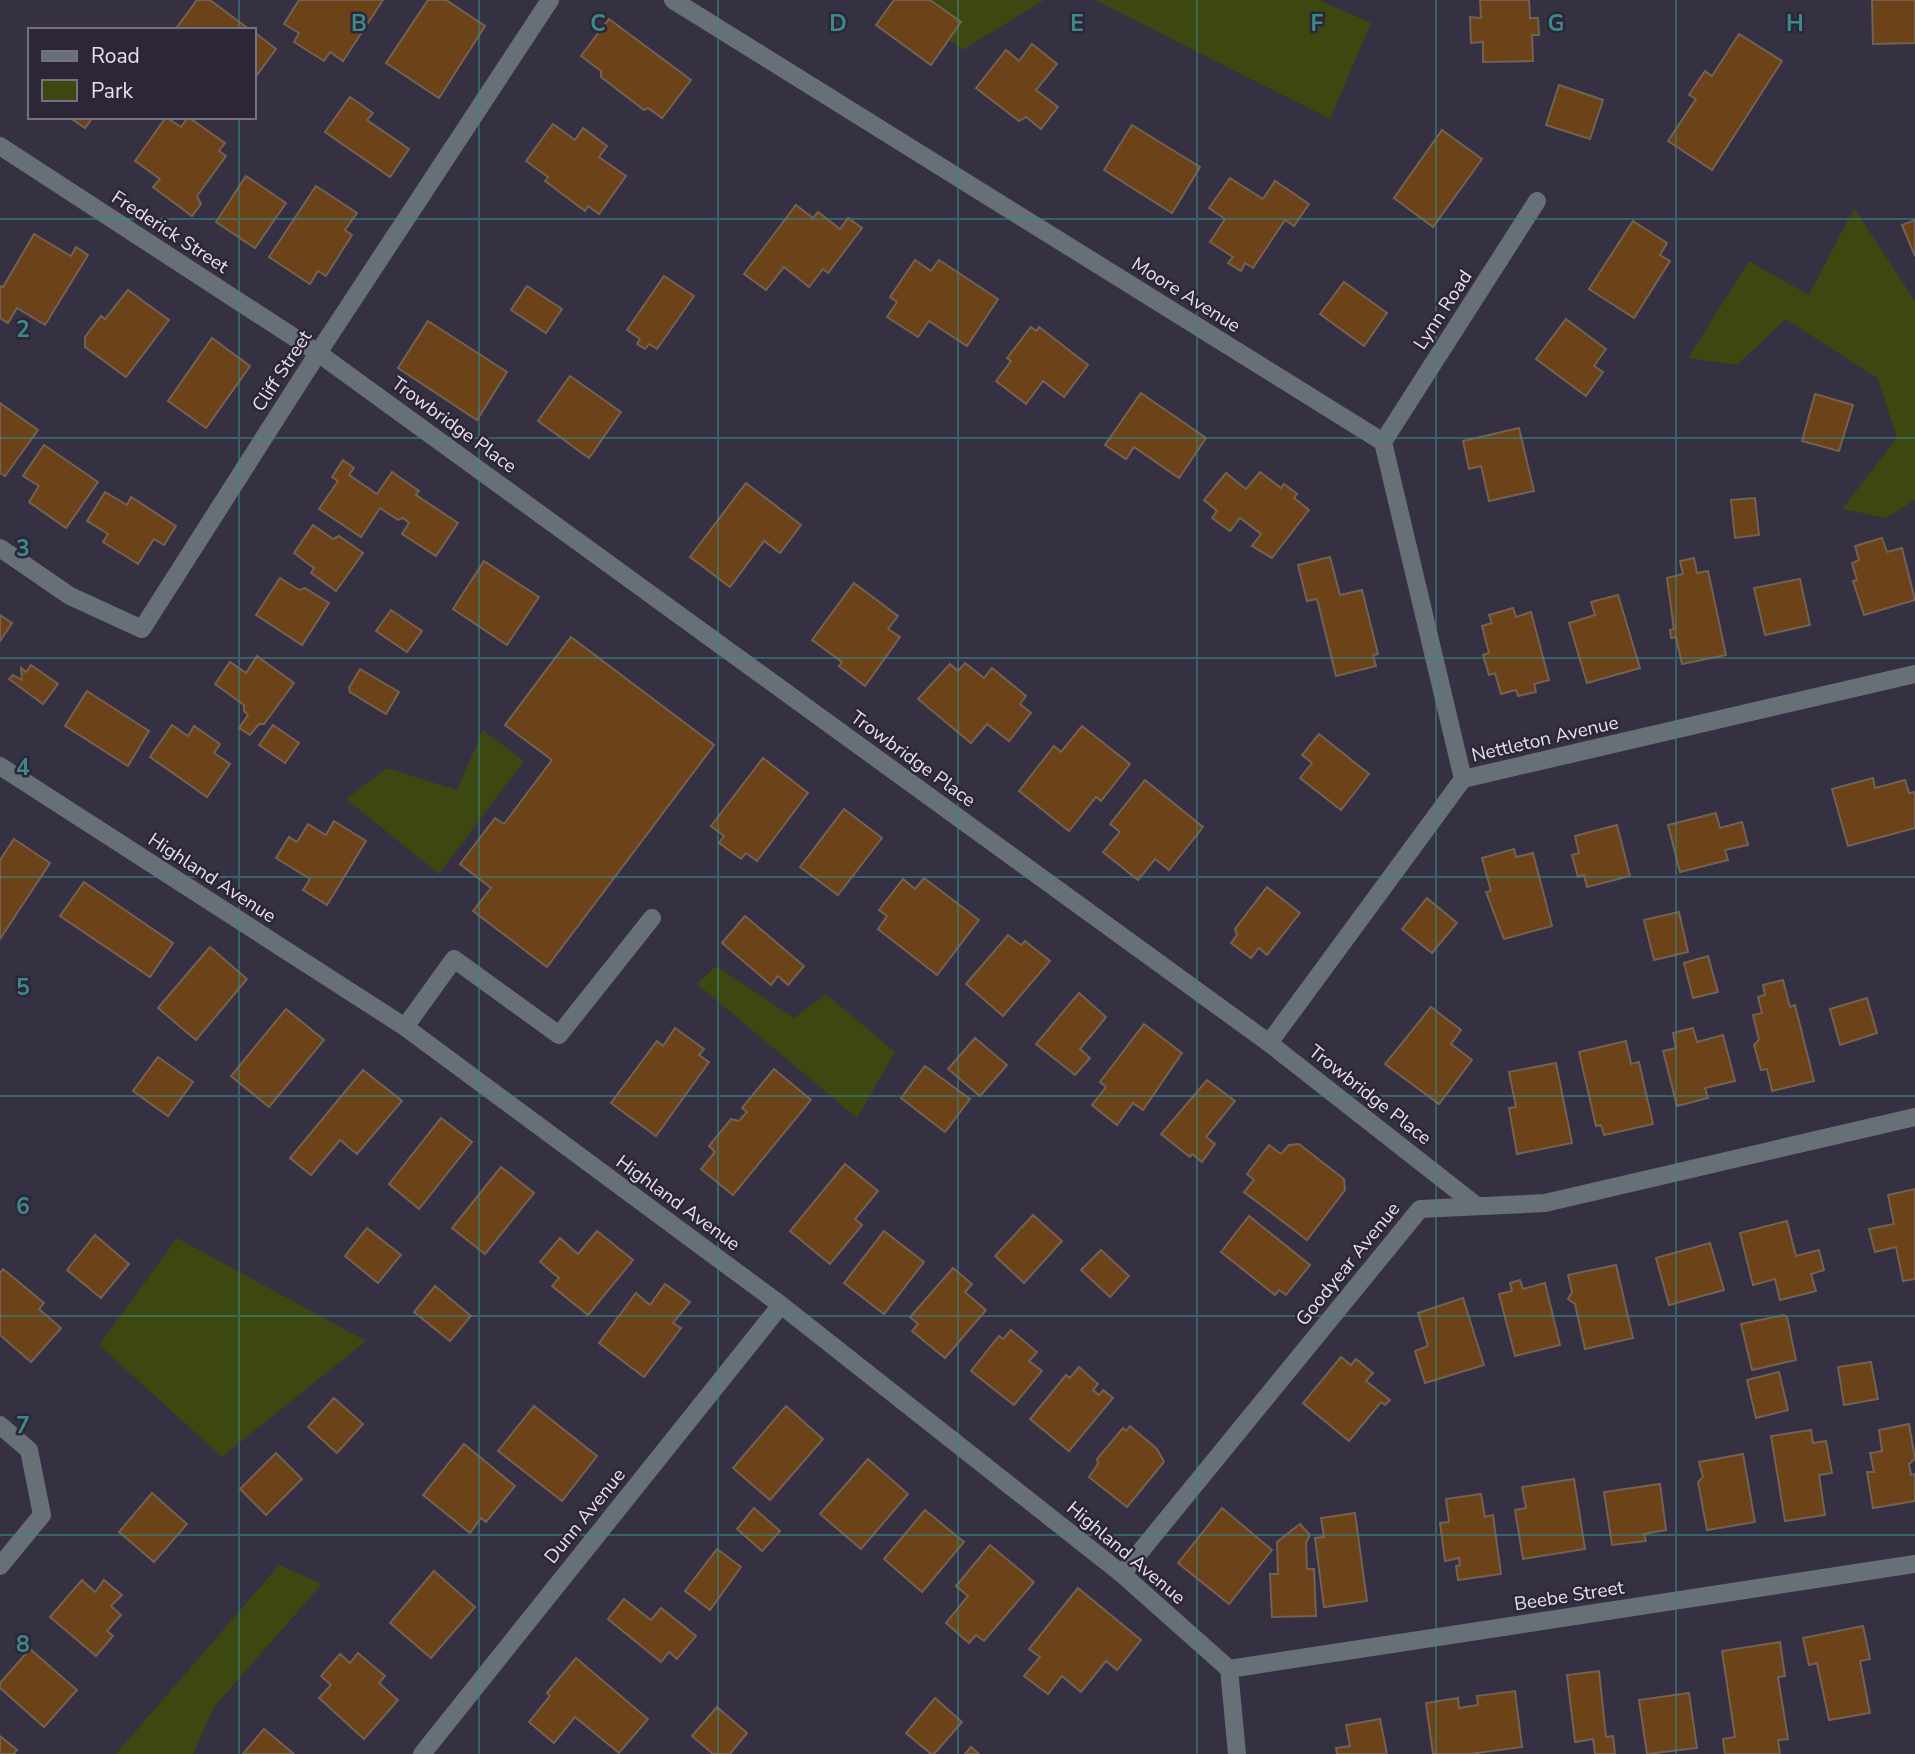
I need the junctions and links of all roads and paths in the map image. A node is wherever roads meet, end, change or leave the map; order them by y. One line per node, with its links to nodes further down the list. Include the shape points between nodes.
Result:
1 (673, 0): 6 (street, Moore Avenue)
2 (542, 2): 5 (street, Cliff Street)
3 (0, 146): 5 (street, Frederick Street)
4 (1538, 201): 6 (street, Lynn Road)
5 (318, 352): 7 (street, Cliff Street, via 142,629 69,596); 13 (street, Trowbridge Place)
6 (1383, 442): 10 (street)
7 (0, 548)
8 (1915, 674): 10 (street, Nettleton Avenue)
9 (0, 766): 12 (street, Highland Avenue)
10 (1463, 779): 13 (street, Nettleton Avenue)
11 (652, 918): 12 (street, via 559,1035 454,959)
12 (405, 1027): 16 (street, Highland Avenue)
13 (1269, 1043): 15 (street, Trowbridge Place)
14 (1915, 1117): 15 (street, Goodyear Avenue, via 1545,1203)
15 (1477, 1206): 20 (street, Goodyear Avenue, via 1420,1209)
16 (781, 1305): 20 (street, Highland Avenue); 22 (street, Dunn Avenue)
17 (0, 1425): 19 (street, via 29,1450 42,1515)
18 (1915, 1564): 21 (street, Beebe Street)
19 (0, 1566)
20 (1122, 1574): 21 (street, Highland Avenue)
21 (1229, 1669): 23 (street)
22 (422, 1754)
23 (1237, 1754)

